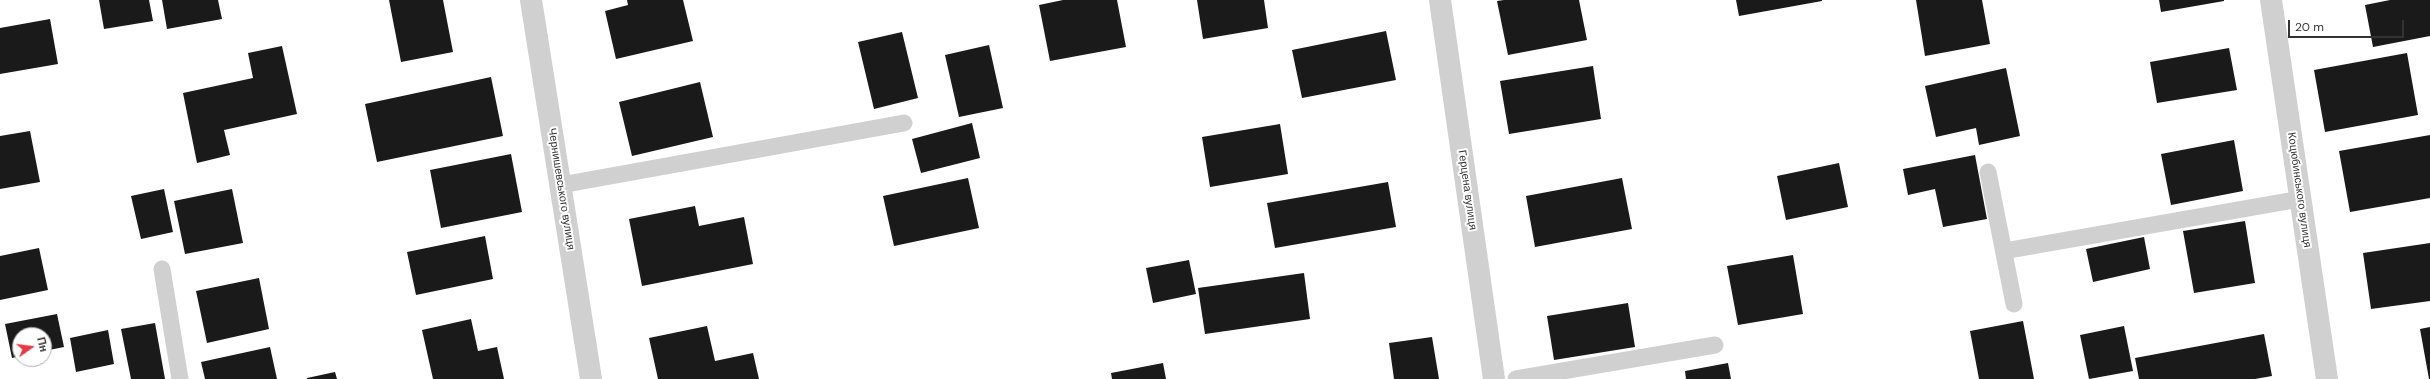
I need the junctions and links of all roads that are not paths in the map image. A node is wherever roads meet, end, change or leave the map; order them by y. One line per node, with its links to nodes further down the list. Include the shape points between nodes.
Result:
1 (531, 0): 6 (street, Чернишевського вулиця)
2 (1440, 0): 14 (street, Герцена вулиця)
3 (2271, 0): 7 (street, Коцюбинського вулиця)
4 (904, 123): 6 (lane)
5 (1988, 172): 8 (lane)
6 (561, 185): 13 (street, Чернишевського вулиця)
7 (2300, 199): 8 (lane); 16 (street, Коцюбинського вулиця)
8 (2004, 252): 10 (lane)
9 (162, 268): 12 (lane)
10 (2014, 304)
11 (1715, 345): 15 (lane)
12 (180, 379)
13 (591, 379)
14 (1494, 379)
15 (1516, 379)
16 (2327, 379)

